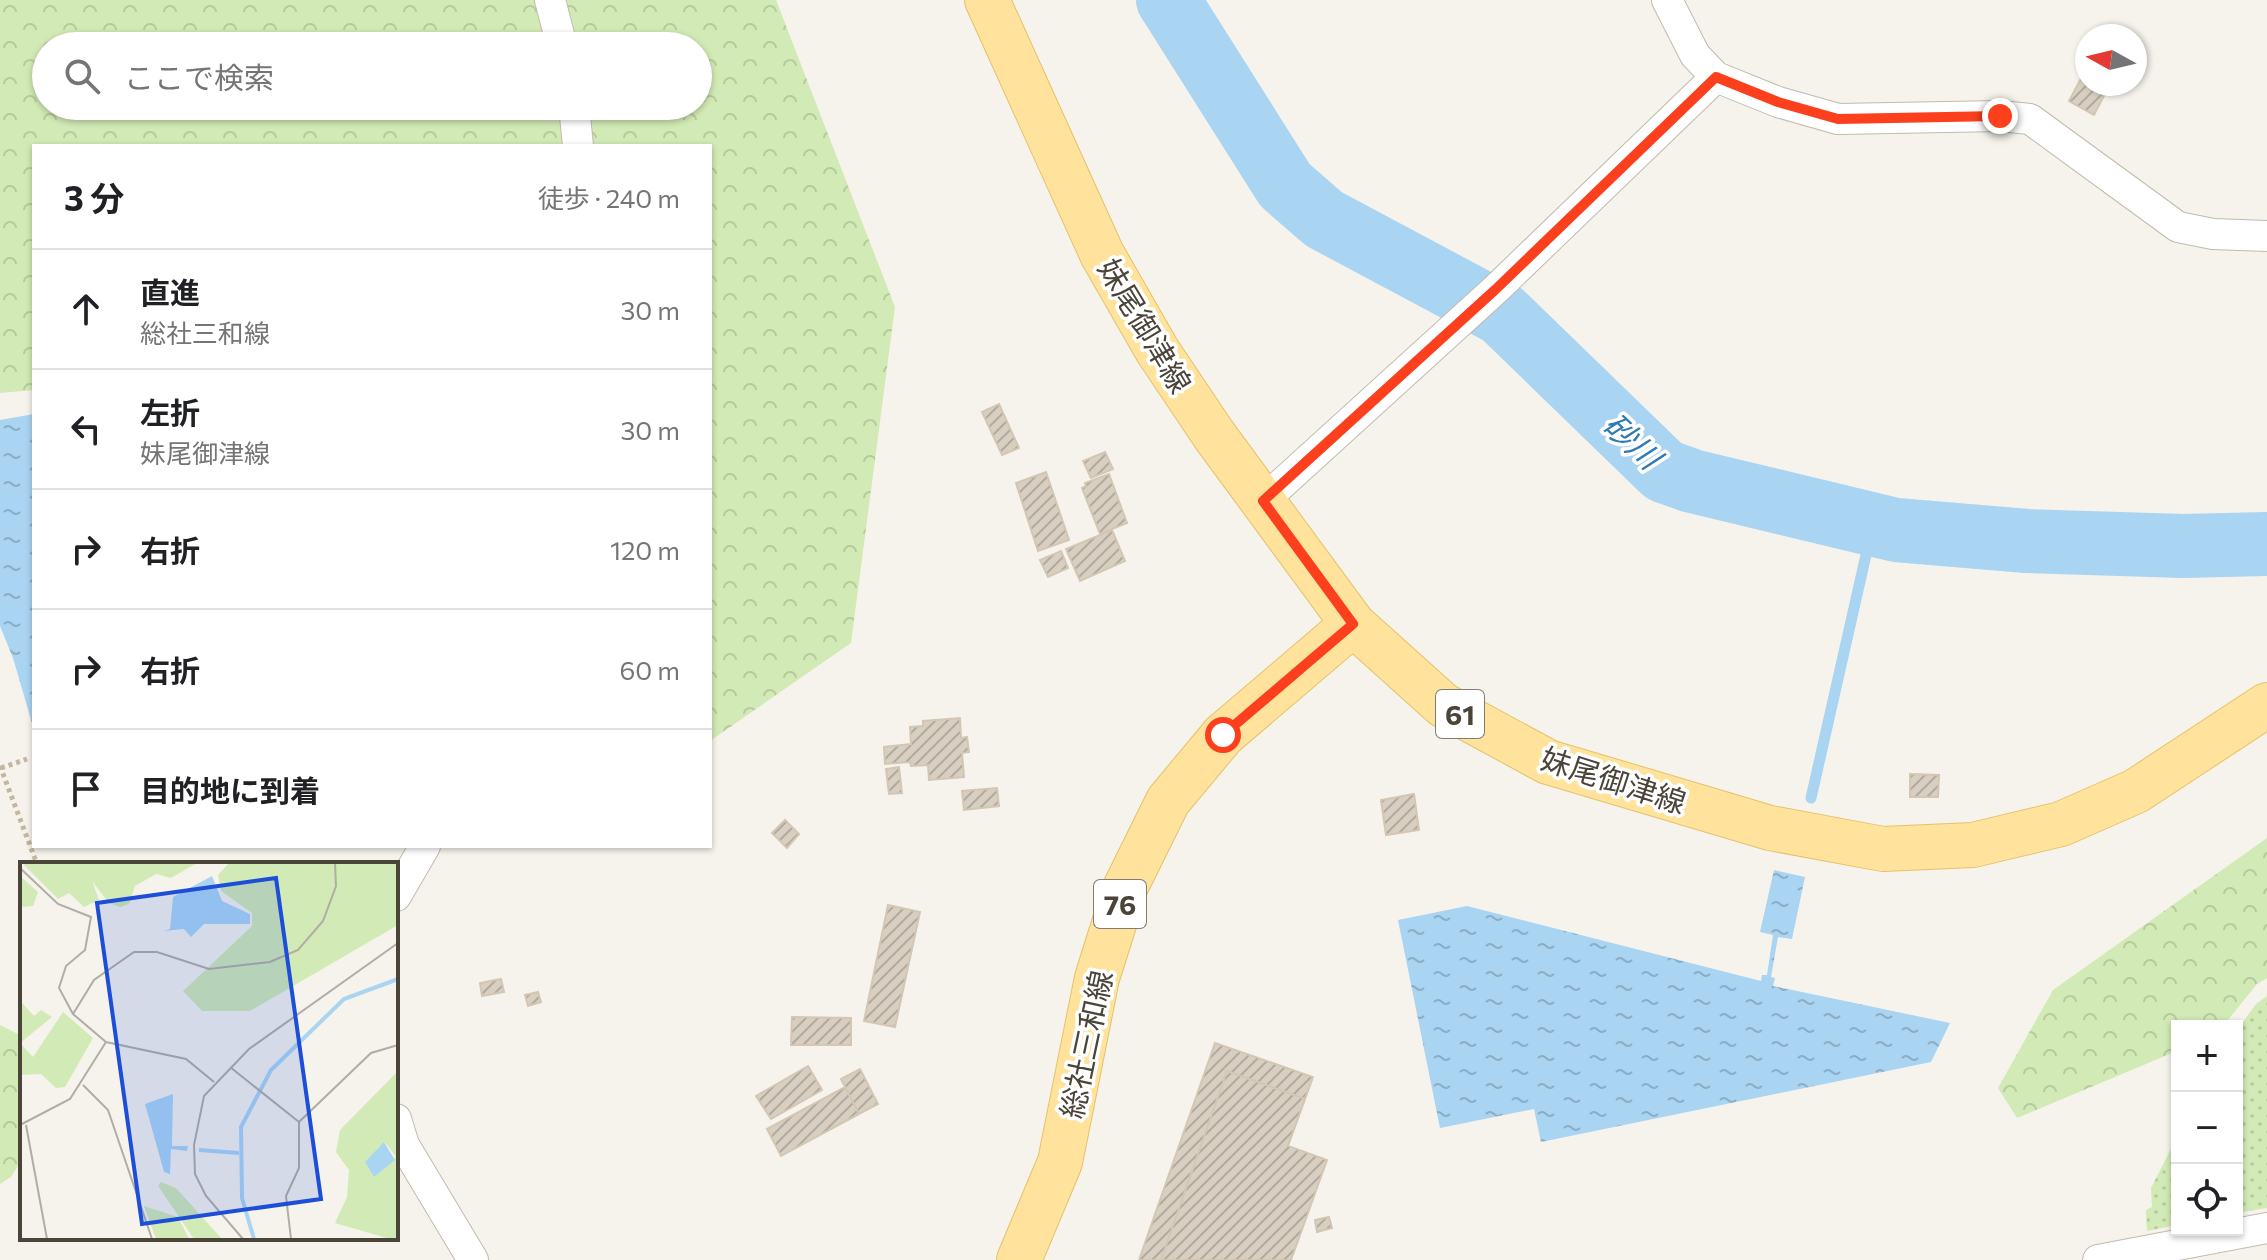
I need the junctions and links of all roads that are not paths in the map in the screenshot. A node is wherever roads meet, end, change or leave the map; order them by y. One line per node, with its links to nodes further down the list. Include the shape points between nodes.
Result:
1 (550, 0): 4 (street)
2 (987, 0): 9 (main road, 妹尾御津線 / 61, via 1102,254 1157,350)
3 (1667, 0): 5 (street, via 1695,55)
4 (558, 32)
5 (1716, 77): 8 (street, via 1838,119 2030,119 2178,227); 9 (street, via 1496,289)
6 (575, 120): 7 (street)
7 (578, 144)
8 (2267, 236)
9 (1263, 501): 10 (main road, 妹尾御津線 / 61)
10 (1353, 624): 11 (main road, 妹尾御津線 / 61, via 1443,705 1548,762 1770,828 1883,849 1973,845 2061,824 2136,791); 17 (main road, 総社三和線 / 76, via 1223,735 1168,801 1126,886 1097,978 1060,1162)
11 (2267, 705)
12 (424, 848): 13 (street)
13 (398, 893)
14 (398, 1126): 16 (street, via 404,1145)
15 (2267, 1228): 18 (street)
16 (473, 1260)
17 (1019, 1260)
18 (2098, 1260)

